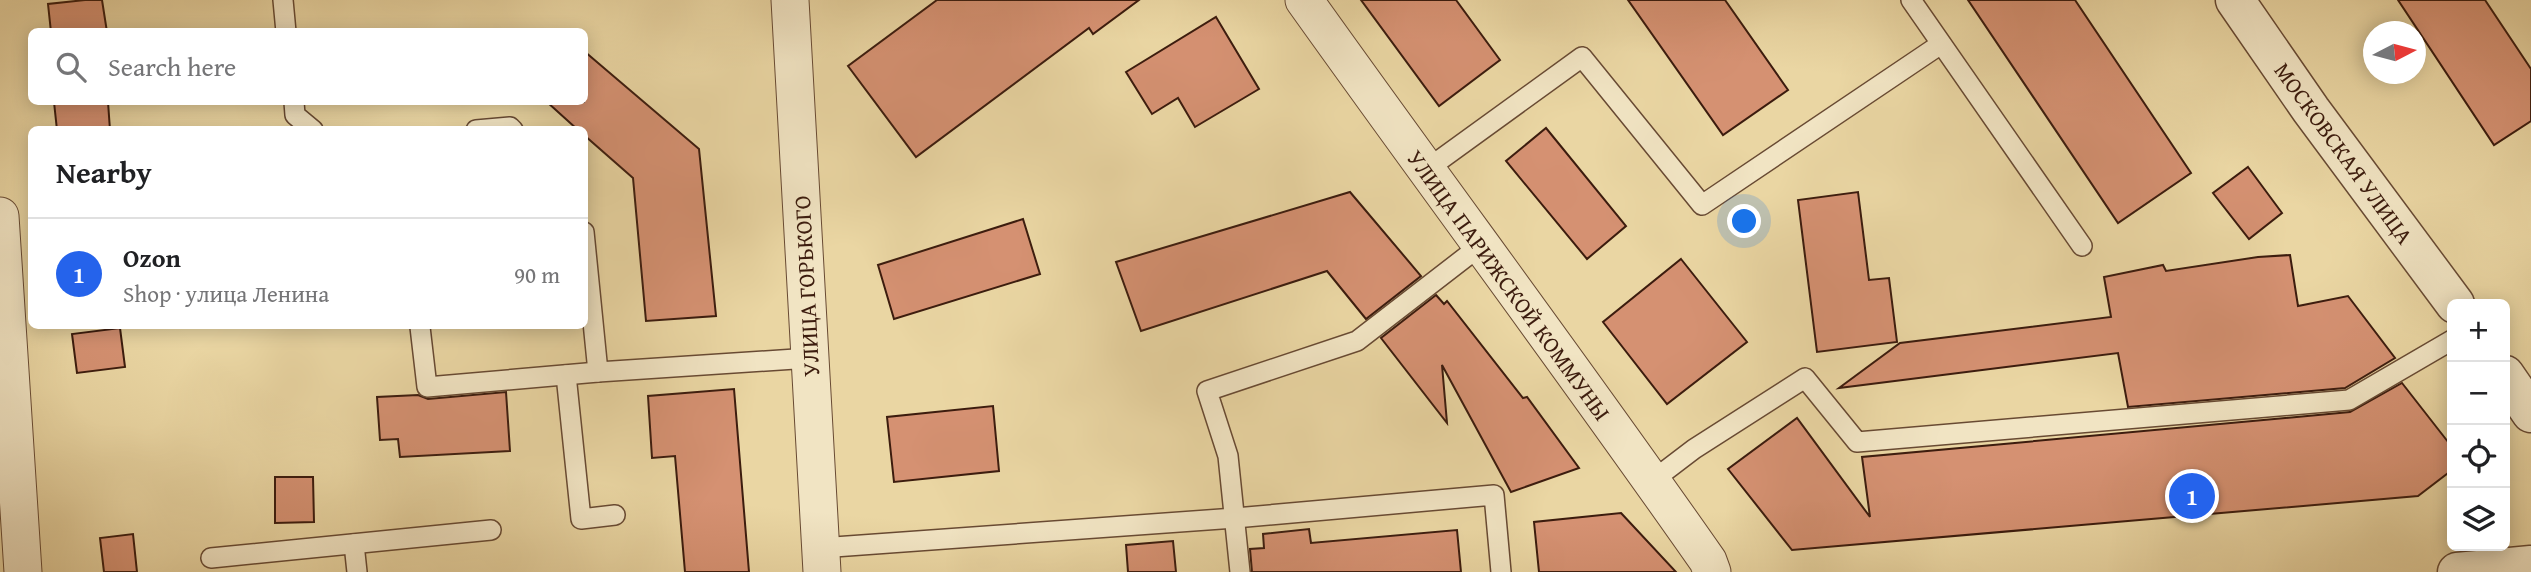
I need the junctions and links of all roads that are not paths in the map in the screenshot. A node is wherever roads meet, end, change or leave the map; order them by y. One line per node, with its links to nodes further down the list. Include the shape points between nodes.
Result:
1 (283, 0): 6 (lane)
2 (790, 0): 18 (street, УЛИЦА ГОРЬКОГО)
3 (1304, 0): 10 (street, УЛИЦА ПАРИЖСКОЙ КОММУНЫ)
4 (1911, 0): 7 (lane)
5 (2235, 0): 15 (street, МОСКОВСКАЯ УЛИЦА)
6 (286, 28)
7 (1941, 44): 10 (lane, via 1702,205 1582,57); 13 (lane)
8 (294, 105): 9 (lane, via 295,115)
9 (308, 126)
10 (1426, 170): 12 (street, УЛИЦА ПАРИЖСКОЙ КОММУНЫ)
11 (0, 216): 31 (street)
12 (1480, 246): 23 (street, УЛИЦА ПАРИЖСКОЙ КОММУНЫ); 25 (lane, via 1357,341 1207,391 1228,456)
13 (2082, 246)
14 (588, 272): 19 (lane)
15 (2451, 299)
16 (420, 329): 20 (lane, via 427,387)
17 (2447, 343): 23 (lane, via 2349,400 1857,442 1805,378)
18 (810, 358): 19 (lane); 29 (street, УЛИЦА ГОРЬКОГО)
19 (598, 372): 20 (lane)
20 (566, 375): 24 (lane, via 581,519)
21 (2510, 382): 22 (street)
22 (2531, 413)
23 (1652, 481): 35 (street, УЛИЦА ПАРИЖСКОЙ КОММУНЫ)
24 (615, 515)
25 (1235, 518): 29 (lane); 33 (lane); 34 (lane, via 1494,495)
26 (491, 530): 27 (lane)
27 (354, 544): 28 (lane); 32 (lane)
28 (211, 558)
29 (821, 560)
30 (2531, 565): 36 (street)
31 (23, 572)
32 (357, 572)
33 (1240, 572)
34 (1500, 572)
35 (1712, 572)
36 (2457, 572)

